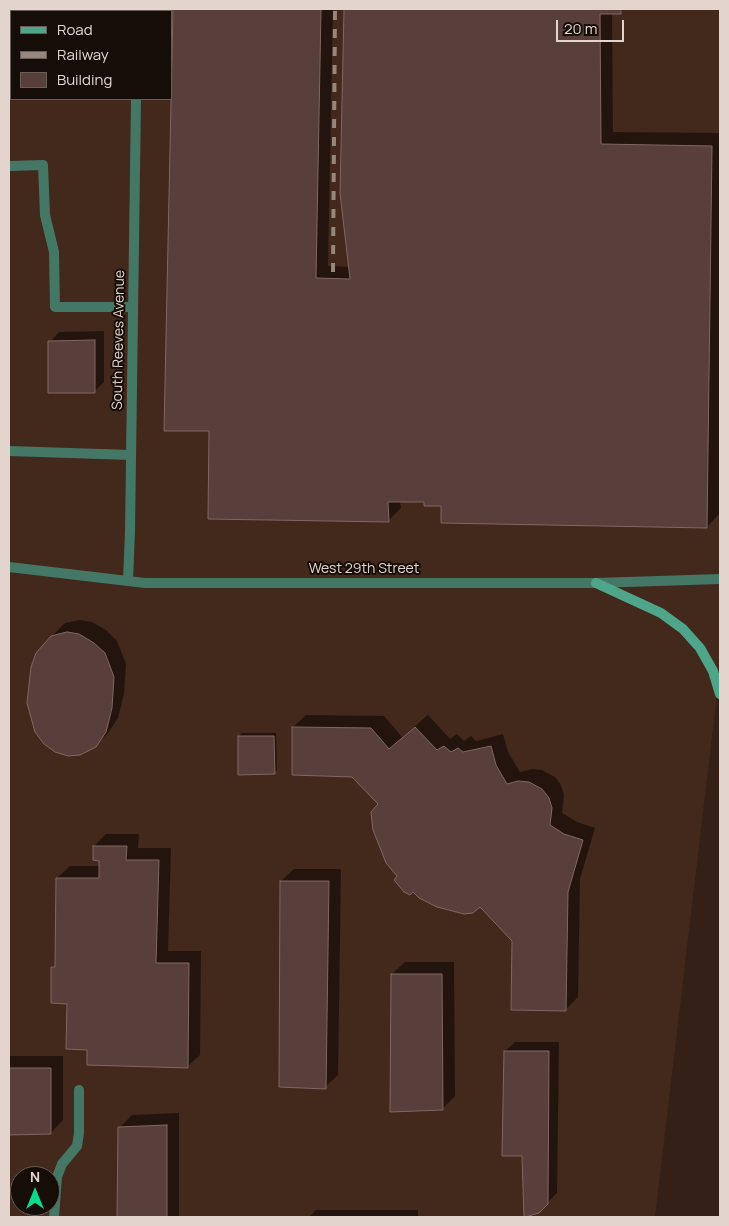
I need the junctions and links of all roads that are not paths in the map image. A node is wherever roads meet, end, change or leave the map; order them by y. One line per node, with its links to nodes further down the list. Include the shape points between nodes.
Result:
1 (136, 100): 3 (street, South Reeves Avenue)
2 (9, 166): 3 (street, via 43,165 45,216 54,252 55,307)
3 (133, 307): 5 (street, South Reeves Avenue)
4 (9, 451): 5 (street)
5 (131, 455): 8 (street, South Reeves Avenue)
6 (9, 567): 8 (street, West 29th Street)
7 (720, 579): 9 (street, West 29th Street)
8 (128, 581): 9 (street, West 29th Street)
9 (596, 583): 10 (main road, via 661,613 683,630 700,648 713,671)
10 (720, 694)
11 (79, 1090): 12 (street, via 77,1146 62,1164 57,1177)
12 (54, 1217)

